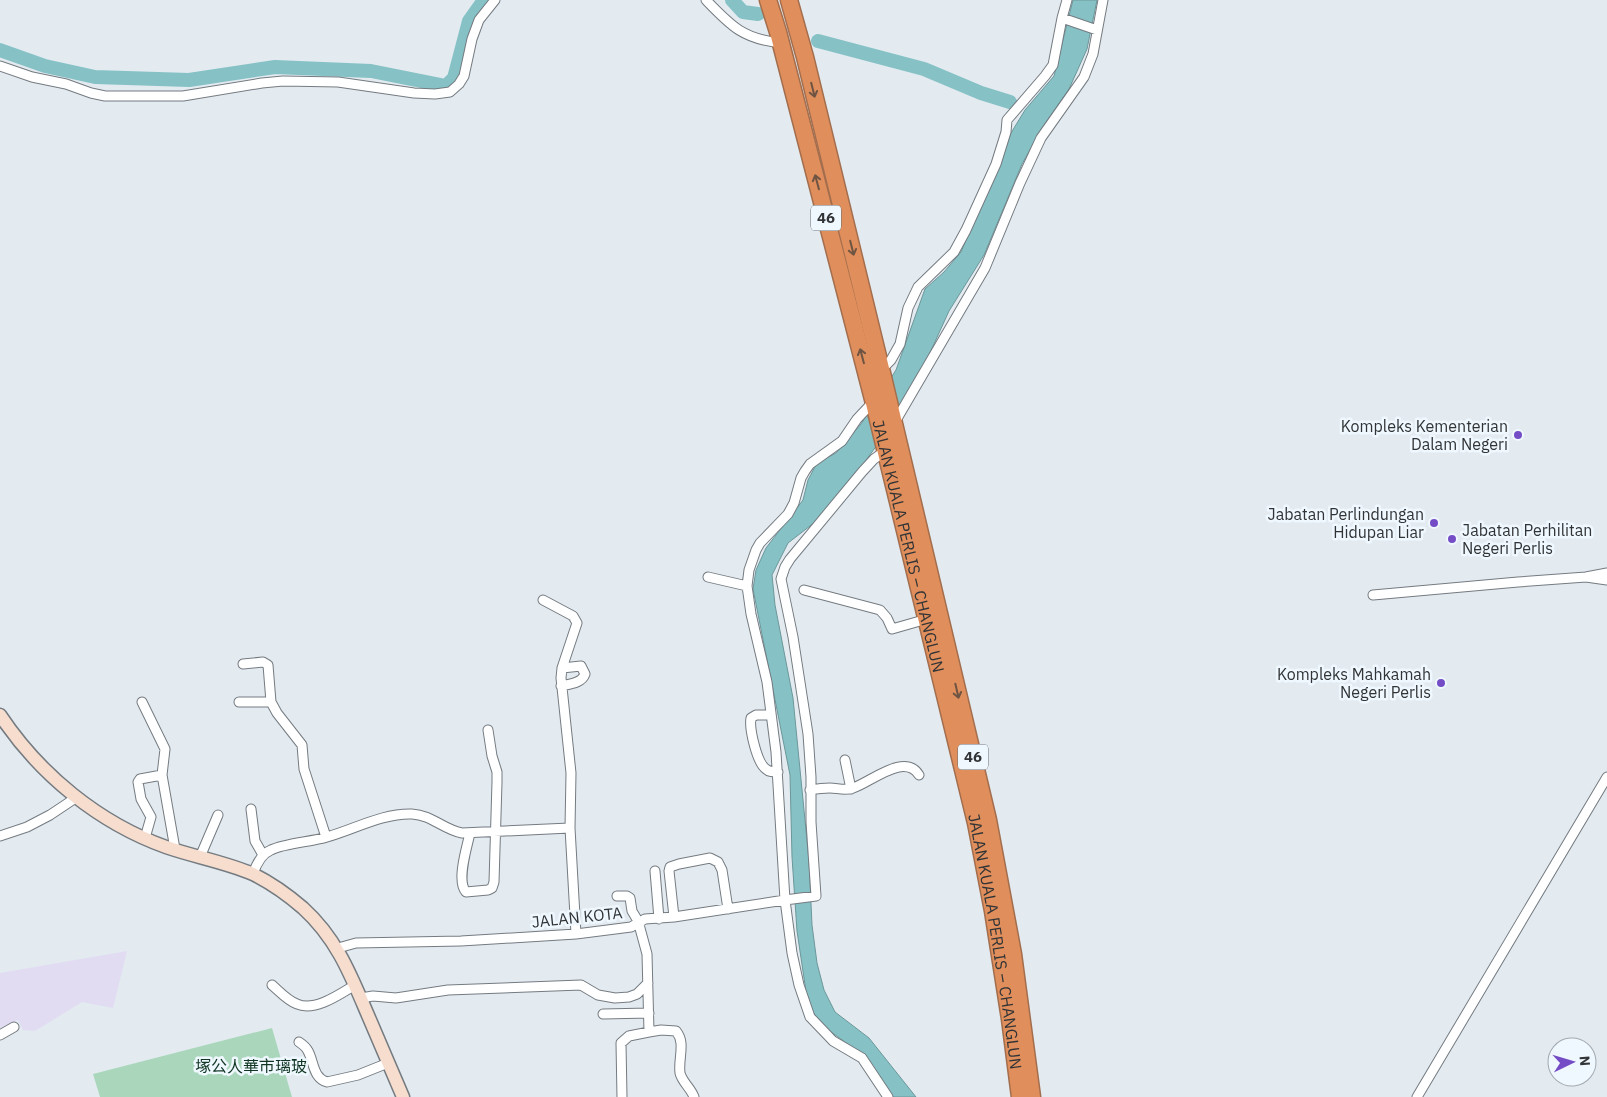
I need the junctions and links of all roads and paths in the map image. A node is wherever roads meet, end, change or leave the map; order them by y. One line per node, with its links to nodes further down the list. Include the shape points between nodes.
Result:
1 (495, 0): 9 (street, via 479,20 464,76 450,92 435,94 338,82 283,81 182,96 105,96)
2 (706, 0): 6 (street, via 743,33 763,41)
3 (789, 0): 10 (highway, JALAN KUALA PERLIS – CHANGLUN / 46, one-way to 10)
4 (1067, 0): 7 (street)
5 (1103, 0): 8 (street)
6 (773, 17): 11 (highway, JALAN KUALA PERLIS – CHANGLUN / 46, one-way to 6)
7 (1064, 19): 8 (street); 10 (street, via 1050,70 1007,120 994,170 960,242 948,259 918,287 908,308 900,344)
8 (1094, 29): 12 (street, via 1093,54 1084,77 1041,138 985,268)
9 (0, 66)
10 (882, 372): 12 (highway, JALAN KUALA PERLIS – CHANGLUN / 46)
11 (874, 402): 13 (highway, JALAN KUALA PERLIS – CHANGLUN / 46); 18 (street, via 842,441 805,471 788,514 756,550)
12 (894, 423): 77 (highway, JALAN KUALA PERLIS – CHANGLUN / 46, one-way to 77, via 988,820 1013,954)
13 (884, 448): 22 (highway, JALAN KUALA PERLIS – CHANGLUN / 46); 38 (street, via 790,559 782,579 806,716)
14 (1607, 573): 16 (street)
15 (708, 577): 18 (street)
16 (1586, 577): 17 (street); 20 (street)
17 (1607, 580)
18 (748, 586): 29 (street)
19 (804, 590): 22 (street, via 880,610 892,628)
20 (1373, 595)
21 (543, 600): 24 (street, via 573,616 577,622)
22 (927, 619): 76 (highway, JALAN KUALA PERLIS – CHANGLUN / 46, via 987,878)
23 (243, 664): 28 (street, via 268,664)
24 (562, 668): 25 (street); 25 (street, via 581,666 585,674 578,682)
25 (561, 686): 42 (street, via 571,773)
26 (142, 702): 34 (street, via 164,746)
27 (240, 702): 28 (street)
28 (271, 702): 46 (street, via 302,745 304,769)
29 (771, 714): 33 (street); 33 (street, via 753,716 750,722 763,767)
30 (0, 715): 39 (main road, via 40,766)
31 (488, 730): 43 (street, via 497,772)
32 (845, 760): 37 (street)
33 (778, 772): 54 (street)
34 (162, 775): 47 (street, via 138,782 141,799 151,817); 48 (street)
35 (919, 776): 37 (street, via 910,766 899,767)
36 (1607, 777): 78 (street)
37 (852, 789): 38 (street)
38 (810, 790): 54 (street, JALAN KOTA, via 815,897)
39 (77, 797): 45 (street, via 27,827); 47 (main road, via 118,826)
40 (251, 808): 49 (street, via 255,841)
41 (218, 815): 50 (street)
42 (570, 828): 43 (street); 59 (street)
43 (495, 832): 44 (street); 44 (street, via 494,882 492,888 478,892 466,892 462,887 462,869)
44 (470, 833): 46 (street, via 454,831 429,817 404,814)
45 (0, 836)
46 (326, 837): 49 (street, via 272,849)
47 (145, 838): 48 (main road)
48 (175, 850): 50 (main road)
49 (263, 855): 52 (street)
50 (200, 857): 52 (main road)
51 (654, 871): 57 (street)
52 (253, 874): 60 (main road, via 303,909)
53 (617, 896): 58 (street, via 630,898)
54 (789, 899): 55 (street, JALAN KOTA); 75 (street, via 792,952 810,1017 833,1041 862,1058)
55 (728, 909): 56 (street, JALAN KOTA); 56 (street, via 722,870 718,862 710,858 670,868)
56 (674, 917): 57 (street, JALAN KOTA)
57 (660, 919): 58 (street, JALAN KOTA, via 644,918)
58 (638, 922): 59 (street, JALAN KOTA, via 631,927); 61 (street, via 647,954)
59 (576, 934): 60 (street, JALAN KOTA, via 356,943)
60 (338, 948): 63 (main road)
61 (648, 984): 64 (street, via 637,994 615,998 598,995 578,985 448,990 396,998); 65 (street)
62 (272, 985): 63 (street, via 302,1006 326,1002)
63 (355, 985): 64 (main road)
64 (361, 998): 71 (main road)
65 (649, 1013): 66 (street); 68 (street)
66 (603, 1014)
67 (14, 1027): 69 (street)
68 (649, 1032): 73 (street, via 629,1036 621,1043); 74 (street, via 676,1030 682,1049 680,1073)
69 (0, 1035)
70 (299, 1042): 71 (street, via 308,1051 318,1076 327,1082 358,1075)
71 (388, 1063): 72 (main road)
72 (403, 1097)
73 (622, 1097)
74 (694, 1097)
75 (888, 1097)
76 (1020, 1097)
77 (1032, 1097)
78 (1417, 1097)

